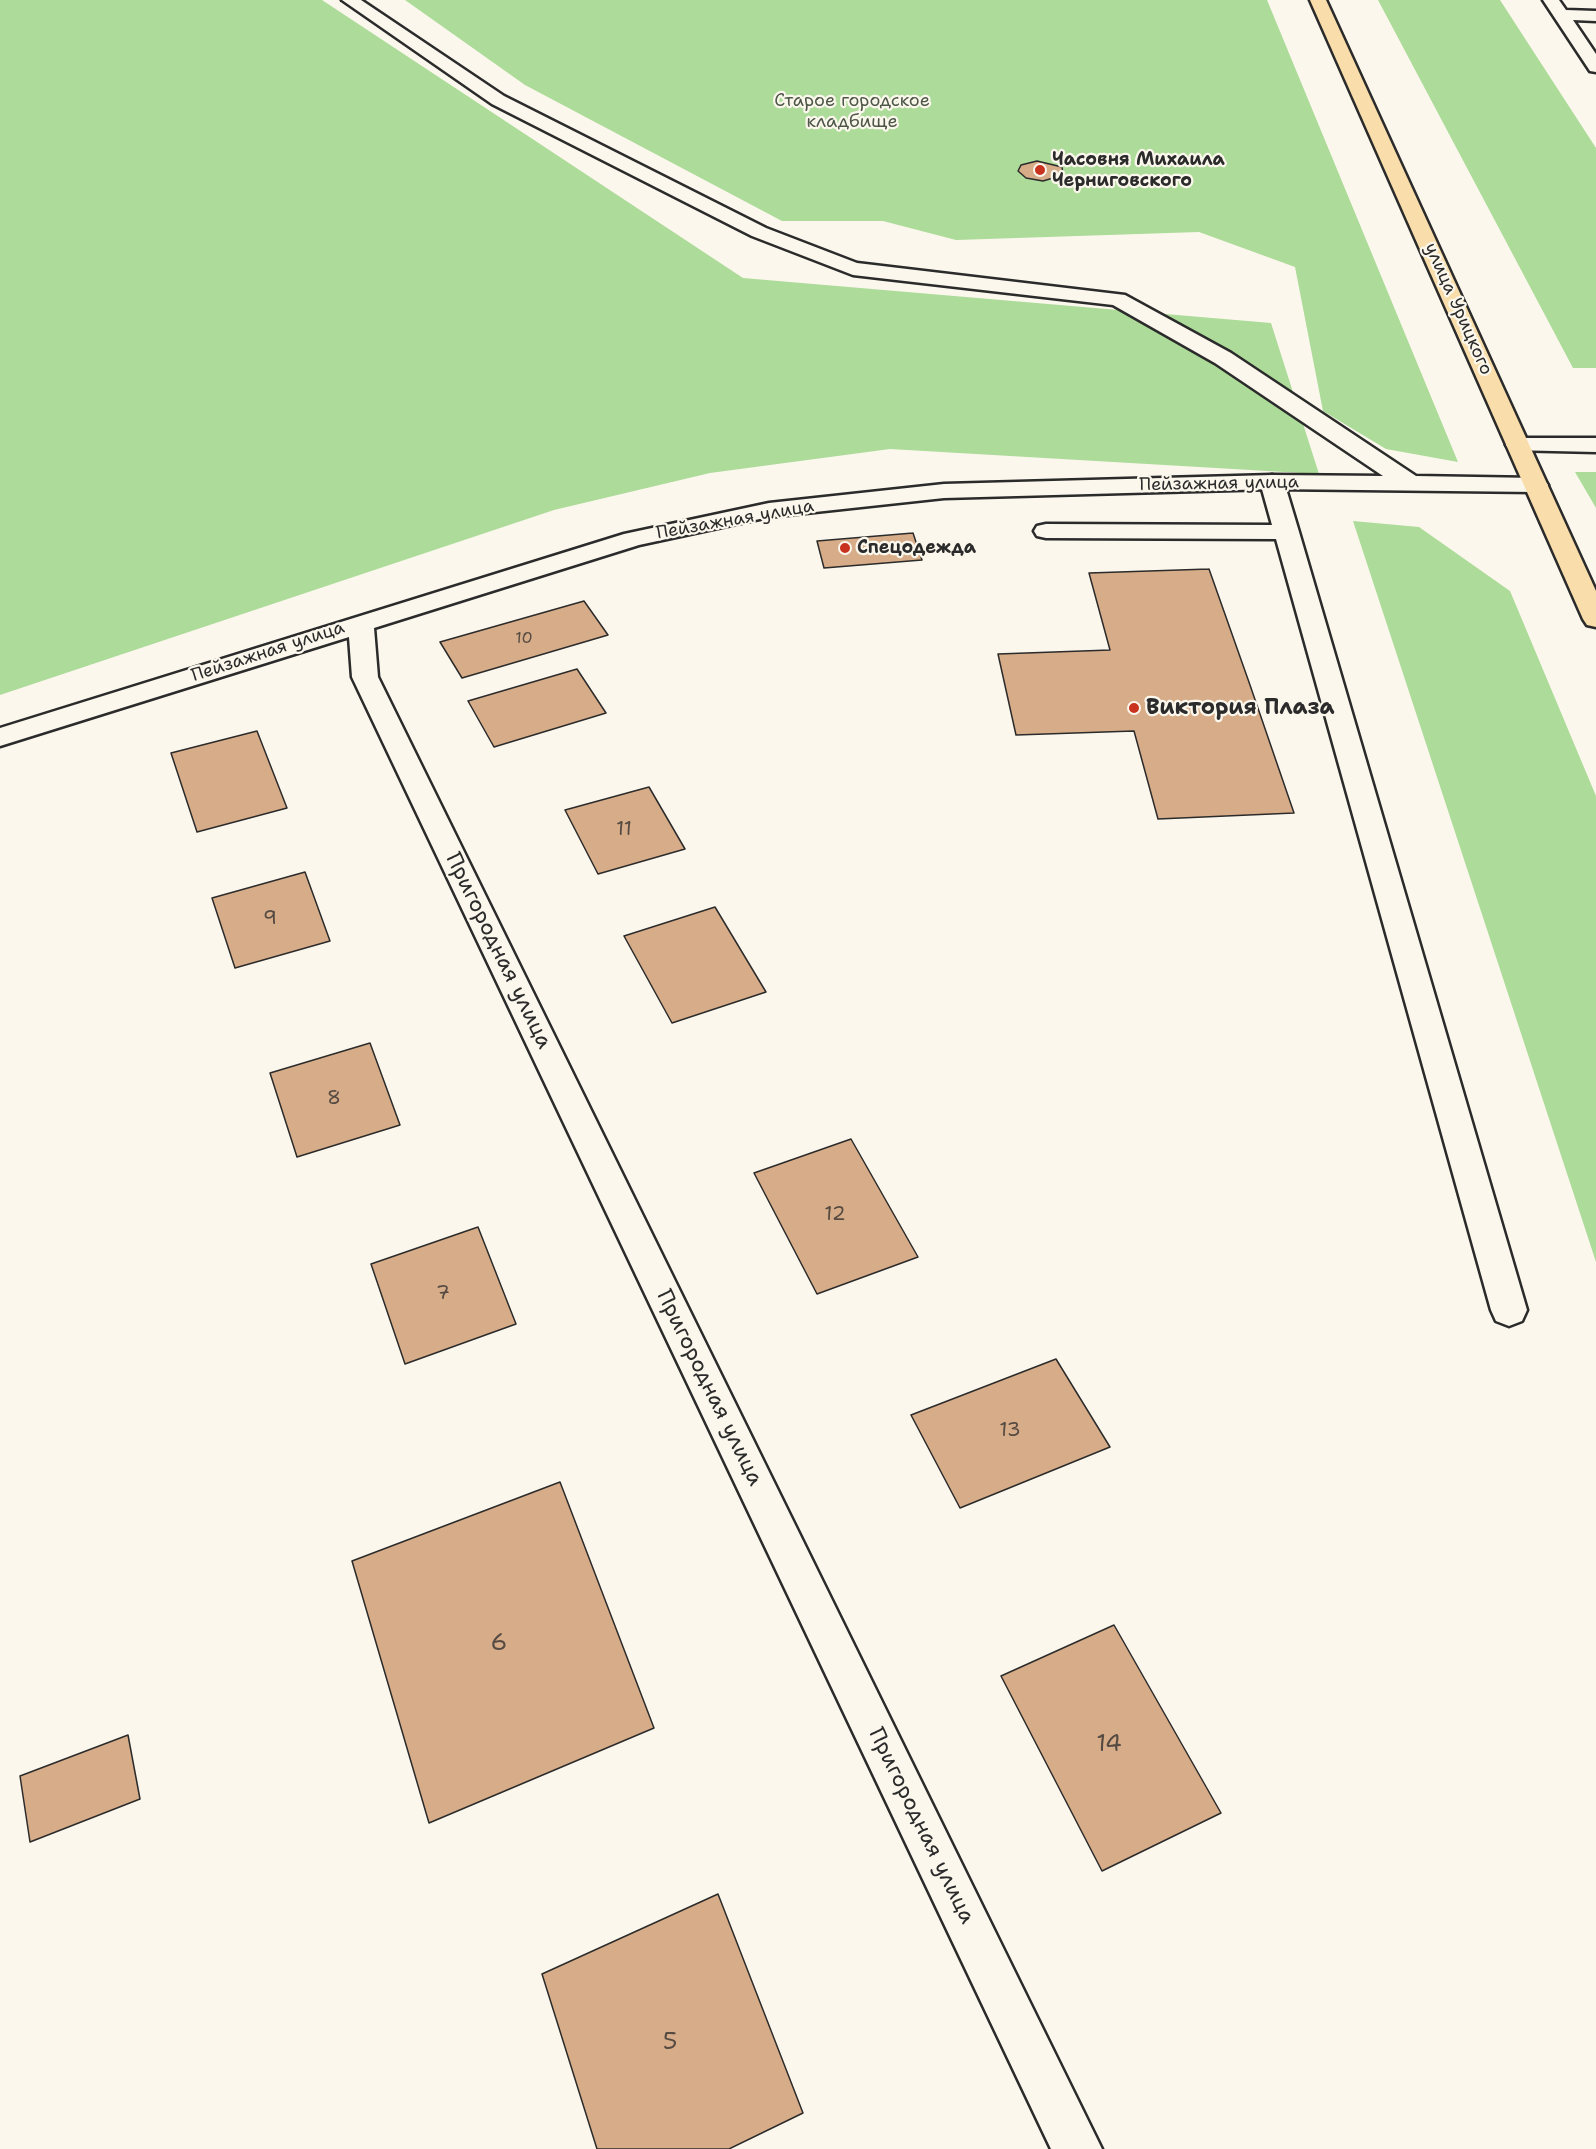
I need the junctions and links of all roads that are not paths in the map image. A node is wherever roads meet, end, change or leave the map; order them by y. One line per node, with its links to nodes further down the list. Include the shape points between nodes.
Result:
1 (350, 0): 10 (street, via 498,100 759,232 843,265 1118,298 1223,358)
2 (1318, 0): 7 (main road, улица Урицкого)
3 (1551, 0): 4 (street)
4 (1562, 15): 5 (street); 6 (street)
5 (1596, 15)
6 (1596, 67)
7 (1518, 445): 8 (street); 11 (main road, улица Урицкого)
8 (1596, 445)
9 (1272, 482): 10 (street, Пейзажная улица); 13 (street); 15 (street, Пейзажная улица, via 944,491 769,510 633,538)
10 (1408, 482): 11 (street, Пейзажная улица)
11 (1536, 485): 14 (main road, улица Урицкого)
12 (1046, 531): 13 (street)
13 (1287, 532): 17 (street)
14 (1596, 619)
15 (361, 623): 16 (street, Пейзажная улица); 18 (street, Пригородная улица, via 365,677)
16 (0, 737)
17 (1509, 1310)
18 (1077, 2149)

